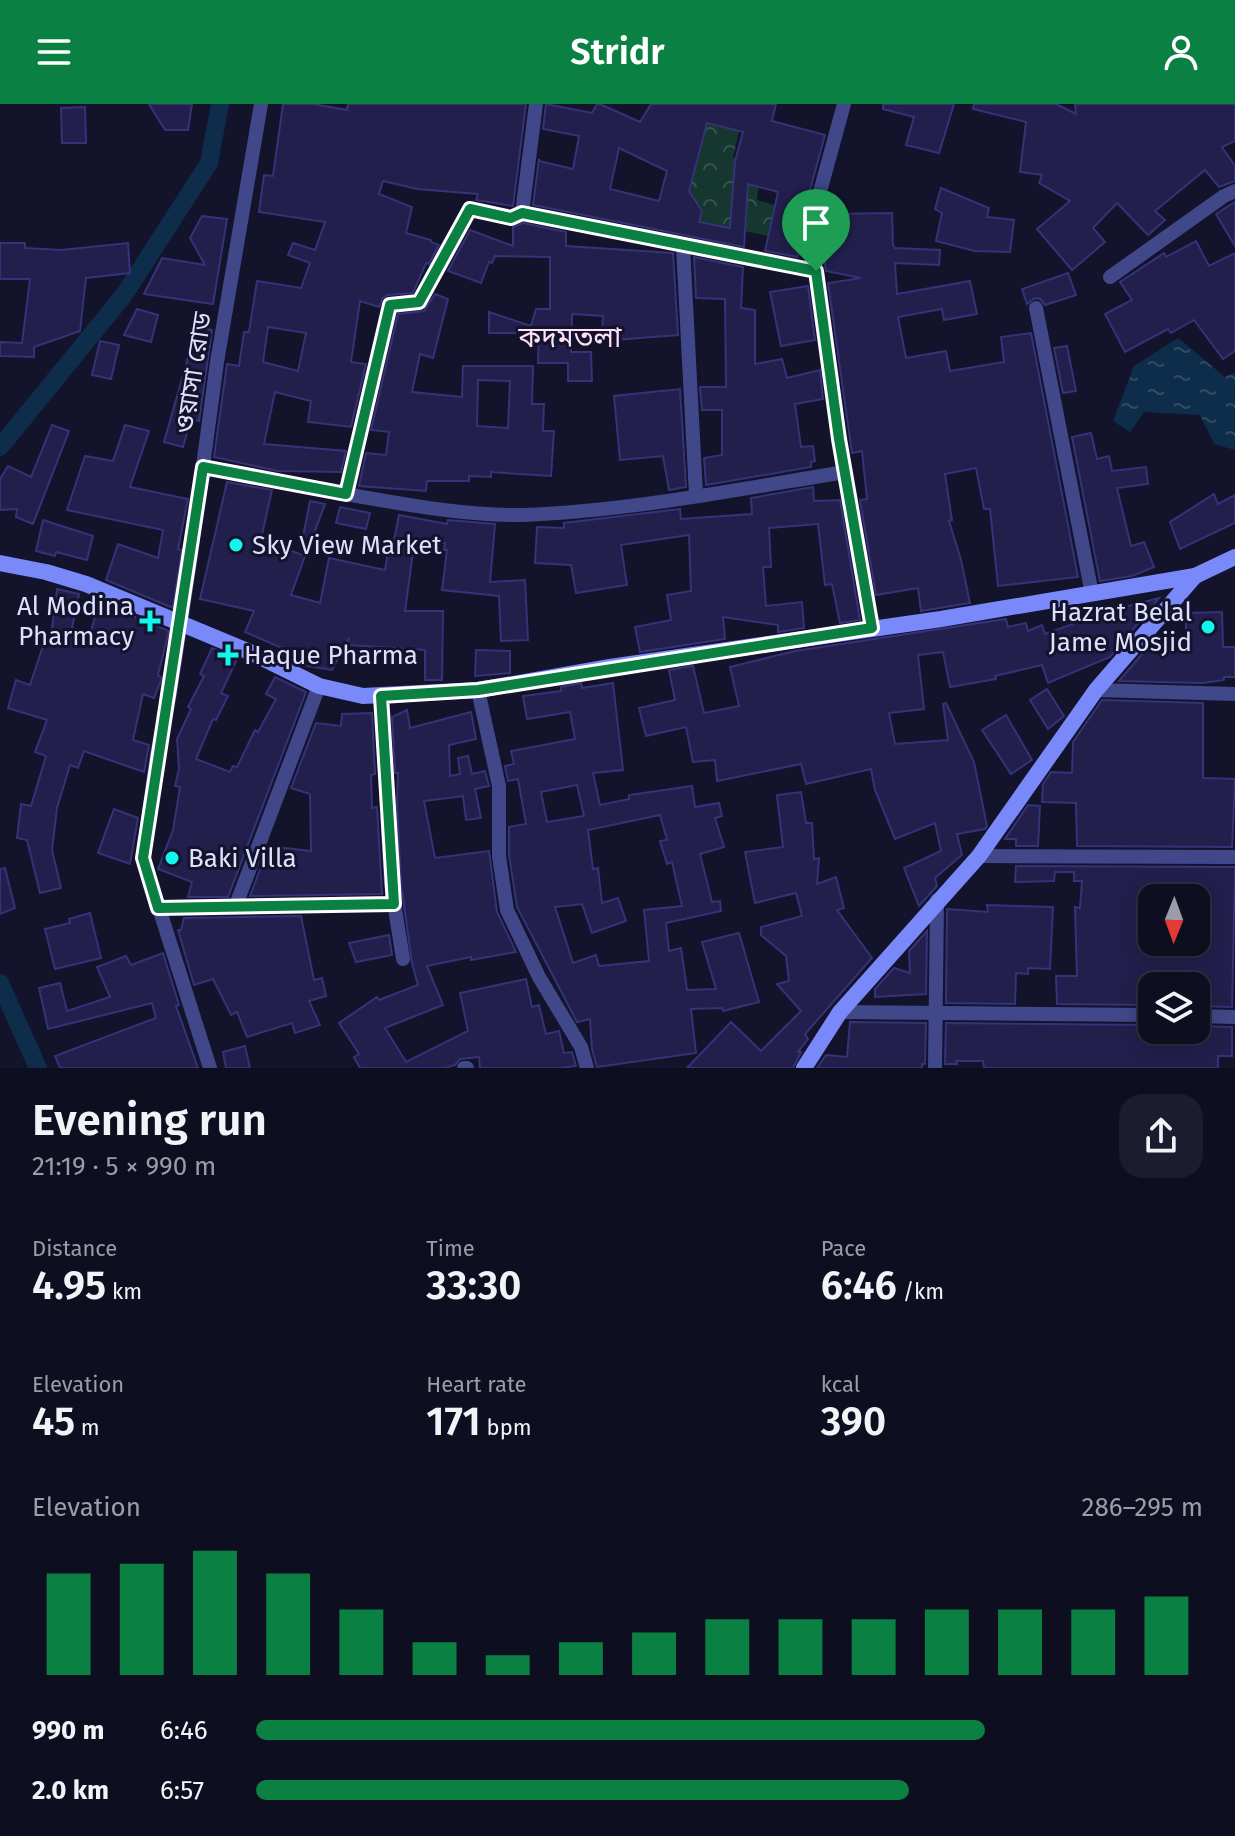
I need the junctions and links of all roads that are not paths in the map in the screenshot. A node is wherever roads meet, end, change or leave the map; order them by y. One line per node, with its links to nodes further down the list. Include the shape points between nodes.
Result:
1 (261, 104): 10 (street, ওয়াসা রোড)
2 (536, 104): 5 (street)
3 (839, 105): 7 (street, via 812,221)
4 (1235, 191): 8 (street)
5 (522, 213): 6 (street); 12 (street, via 511,218 470,209 419,302 390,305)
6 (683, 246): 7 (street); 13 (street)
7 (816, 271): 11 (street)
8 (1110, 277)
9 (1036, 308): 17 (street)
10 (203, 467): 12 (street); 18 (street, ওয়াসা রোড)
11 (845, 472): 13 (street); 19 (street)
12 (346, 494): 13 (street, via 420,507 521,515)
13 (696, 495)
14 (1235, 557): 16 (street)
15 (0, 563): 18 (street, via 86,584)
16 (1195, 576): 17 (street); 22 (street)
17 (1092, 594): 19 (street)
18 (179, 624): 20 (street); 30 (street, ওয়াসা রোড, via 143,858)
19 (872, 628): 21 (street)
20 (319, 686): 24 (street); 29 (street)
21 (478, 690): 24 (street); 38 (street, via 499,786 499,856 507,910)
22 (1096, 690): 23 (street); 25 (street)
23 (1235, 694)
24 (381, 696): 28 (street)
25 (979, 856): 26 (street); 27 (street)
26 (1235, 857)
27 (937, 900): 32 (street); 33 (street)
28 (394, 904): 29 (street); 31 (street)
29 (236, 905): 30 (street)
30 (158, 908): 37 (street, ওয়াসা রোড)
31 (403, 959)
32 (936, 1011): 33 (street); 34 (street); 40 (street)
33 (840, 1012): 39 (street)
34 (1138, 1015)
35 (1210, 1016): 36 (street)
36 (1235, 1017)
37 (210, 1068)
38 (587, 1068)
39 (804, 1068)
40 (935, 1068)

